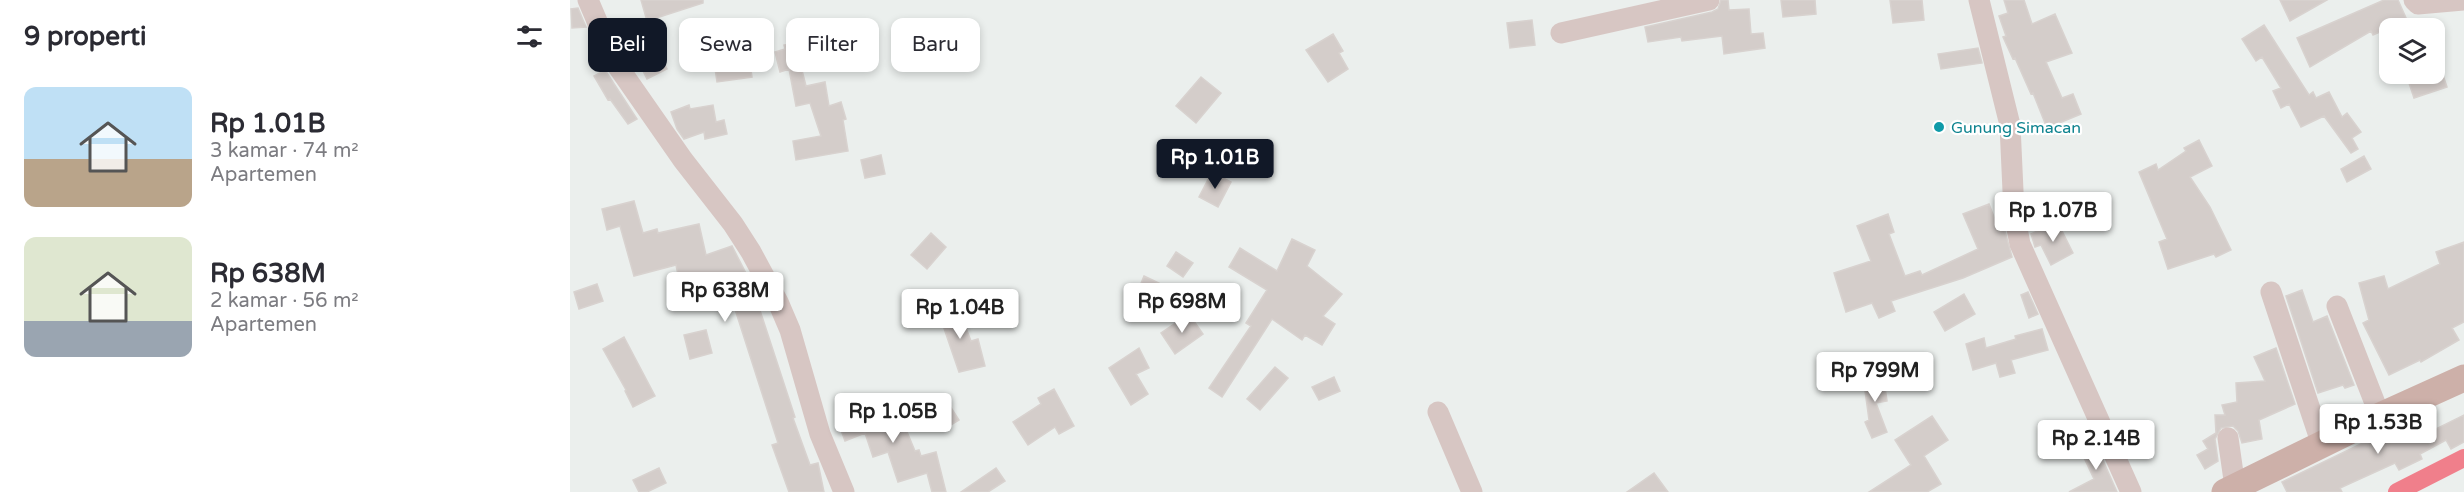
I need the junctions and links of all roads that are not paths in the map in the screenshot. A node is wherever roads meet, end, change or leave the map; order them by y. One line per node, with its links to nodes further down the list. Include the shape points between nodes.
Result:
1 (588, 0): 15 (street, via 614,62 733,224 778,302 820,434)
2 (1709, 0): 6 (street)
3 (1979, 0): 17 (street, via 2010,125 2014,213 2020,244)
4 (2414, 0): 5 (street, via 2418,4)
5 (2464, 0)
6 (1561, 33)
7 (2271, 292): 13 (street)
8 (2337, 306): 11 (street)
9 (2464, 378): 11 (main road)
10 (1438, 412): 16 (street)
11 (2380, 416): 13 (main road)
12 (2228, 438): 14 (street)
13 (2322, 445): 14 (main road)
14 (2230, 489)
15 (844, 492)
16 (1472, 492)
17 (2131, 492)

